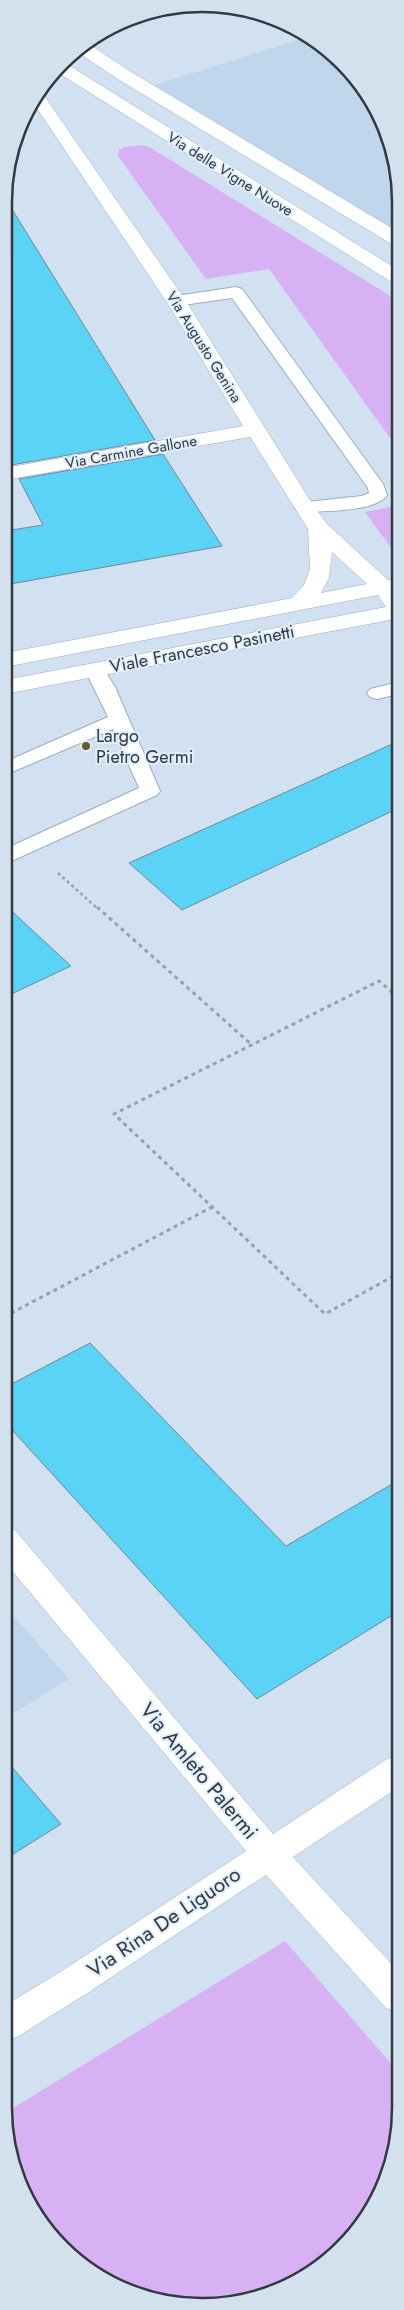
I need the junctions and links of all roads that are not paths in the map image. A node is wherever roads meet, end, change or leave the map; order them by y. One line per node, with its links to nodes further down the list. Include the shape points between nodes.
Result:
1 (88, 51): 4 (street, Via delle Vigne Nuove)
2 (66, 71): 5 (street, Via delle Vigne Nuove)
3 (41, 101): 6 (street, Via Augusto Genina)
4 (392, 236)
5 (392, 274)
6 (176, 301): 7 (street, Via Augusto Genina); 9 (lane, via 236,292 377,488 378,495 366,501)
7 (256, 430): 8 (street, Via Carmine Gallone); 9 (street, Via Augusto Genina)
8 (12, 473)
9 (303, 507): 10 (street, Via Augusto Genina)
10 (319, 529): 11 (street, Via Augusto Genina); 12 (street, via 323,562 321,574 311,593)
11 (391, 586): 12 (street, Viale Francesco Pasinetti)
12 (300, 603): 14 (street, Viale Francesco Pasinetti)
13 (392, 613): 15 (street, Viale Francesco Pasinetti)
14 (12, 659)
15 (95, 670): 16 (street, Viale Francesco Pasinetti); 19 (lane)
16 (12, 686)
17 (392, 690): 18 (lane)
18 (376, 693)
19 (119, 719): 20 (lane); 21 (lane, via 150,791)
20 (12, 766)
21 (12, 854)
22 (12, 1549): 24 (street, Via Amleto Palermi)
23 (392, 1773): 24 (street, Via Rina De Liguoro)
24 (268, 1853): 25 (street, Via Amleto Palermi); 26 (street, Via Rina De Liguoro)
25 (392, 1990)
26 (12, 2020)

